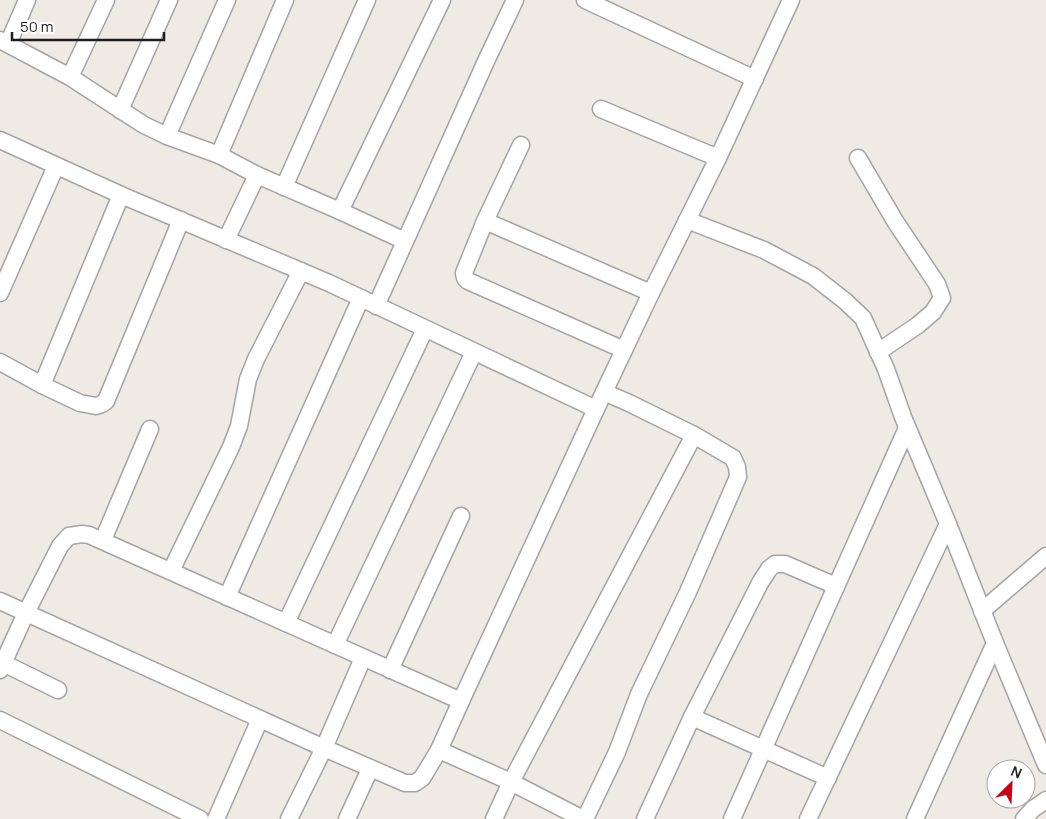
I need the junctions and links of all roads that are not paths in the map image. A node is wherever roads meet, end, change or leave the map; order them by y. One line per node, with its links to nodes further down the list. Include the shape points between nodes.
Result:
1 (27, 0): 11 (street)
2 (106, 0): 12 (street)
3 (169, 0): 14 (street)
4 (227, 0): 16 (street)
5 (285, 0): 19 (street)
6 (367, 0): 24 (street)
7 (442, 0): 26 (street)
8 (515, 0): 31 (street)
9 (585, 0): 13 (street)
10 (791, 0): 13 (street)
11 (4, 42): 12 (street)
12 (70, 77): 14 (street)
13 (754, 78): 20 (street)
14 (120, 110): 16 (street)
15 (601, 110): 20 (street)
16 (167, 136): 19 (street)
17 (0, 140): 22 (street)
18 (521, 145): 29 (street)
19 (219, 155): 23 (street)
20 (718, 158): 28 (street)
21 (858, 158): 40 (street, via 895,222 937,284 942,298 933,312 918,325)
22 (56, 166): 25 (street); 33 (street)
23 (257, 175): 24 (street); 30 (street)
24 (284, 186): 26 (street)
25 (120, 195): 27 (street); 42 (street)
26 (340, 211): 31 (street)
27 (181, 220): 30 (street); 42 (street, via 106,400 96,406 80,403)
28 (687, 220): 34 (street); 40 (street, via 764,250 813,276 863,318)
29 (485, 221): 34 (street); 38 (street, via 464,273 468,281)
30 (226, 240): 32 (street)
31 (405, 241): 36 (street)
32 (301, 271): 35 (street); 52 (street, via 256,359 231,447)
33 (0, 293)
34 (651, 293): 38 (street)
35 (361, 298): 36 (street); 54 (street)
36 (376, 306): 37 (street)
37 (425, 329): 39 (street); 58 (street)
38 (624, 350): 43 (street)
39 (474, 352): 44 (street); 60 (street)
40 (878, 352): 45 (street)
41 (0, 362): 42 (street)
42 (42, 385)
43 (604, 392): 44 (street); 47 (street)
44 (596, 409): 65 (street)
45 (907, 428): 49 (street); 53 (street)
46 (150, 429): 50 (street)
47 (694, 435): 75 (street); 82 (street, via 733,458 738,477 639,694 617,752)
48 (461, 516): 63 (street)
49 (948, 524): 56 (street); 74 (street)
50 (103, 540): 52 (street); 57 (street, via 82,534 70,536 60,546)
51 (1046, 556): 56 (street)
52 (171, 571): 54 (street)
53 (836, 586): 66 (street, via 785,564 775,564 769,569); 70 (street)
54 (228, 597): 58 (street)
55 (0, 601): 57 (street)
56 (982, 611): 59 (street)
57 (26, 613): 62 (street); 67 (street)
58 (286, 623): 60 (street)
59 (995, 643): 72 (street); 86 (street)
60 (336, 645): 61 (street)
61 (363, 658): 63 (street); 69 (street)
62 (2, 666): 64 (street)
63 (390, 670): 65 (street)
64 (58, 690)
65 (461, 702): 71 (street)
66 (692, 717): 70 (street); 83 (street)
67 (260, 719): 69 (street); 78 (street)
68 (0, 720): 77 (street)
69 (324, 748): 73 (street); 79 (street)
70 (763, 748): 74 (street); 84 (street)
71 (439, 750): 73 (street, via 422,778 415,783 405,783); 75 (street)
72 (1046, 765)
73 (370, 769): 80 (street)
74 (828, 778): 85 (street)
75 (511, 782): 81 (street); 82 (street)
76 (1046, 800): 87 (street)
77 (200, 819)
78 (216, 819)
79 (289, 819)
80 (347, 819)
81 (494, 819)
82 (584, 819)
83 (645, 819)
84 (732, 819)
85 (808, 819)
86 (915, 819)
87 (1024, 819)

